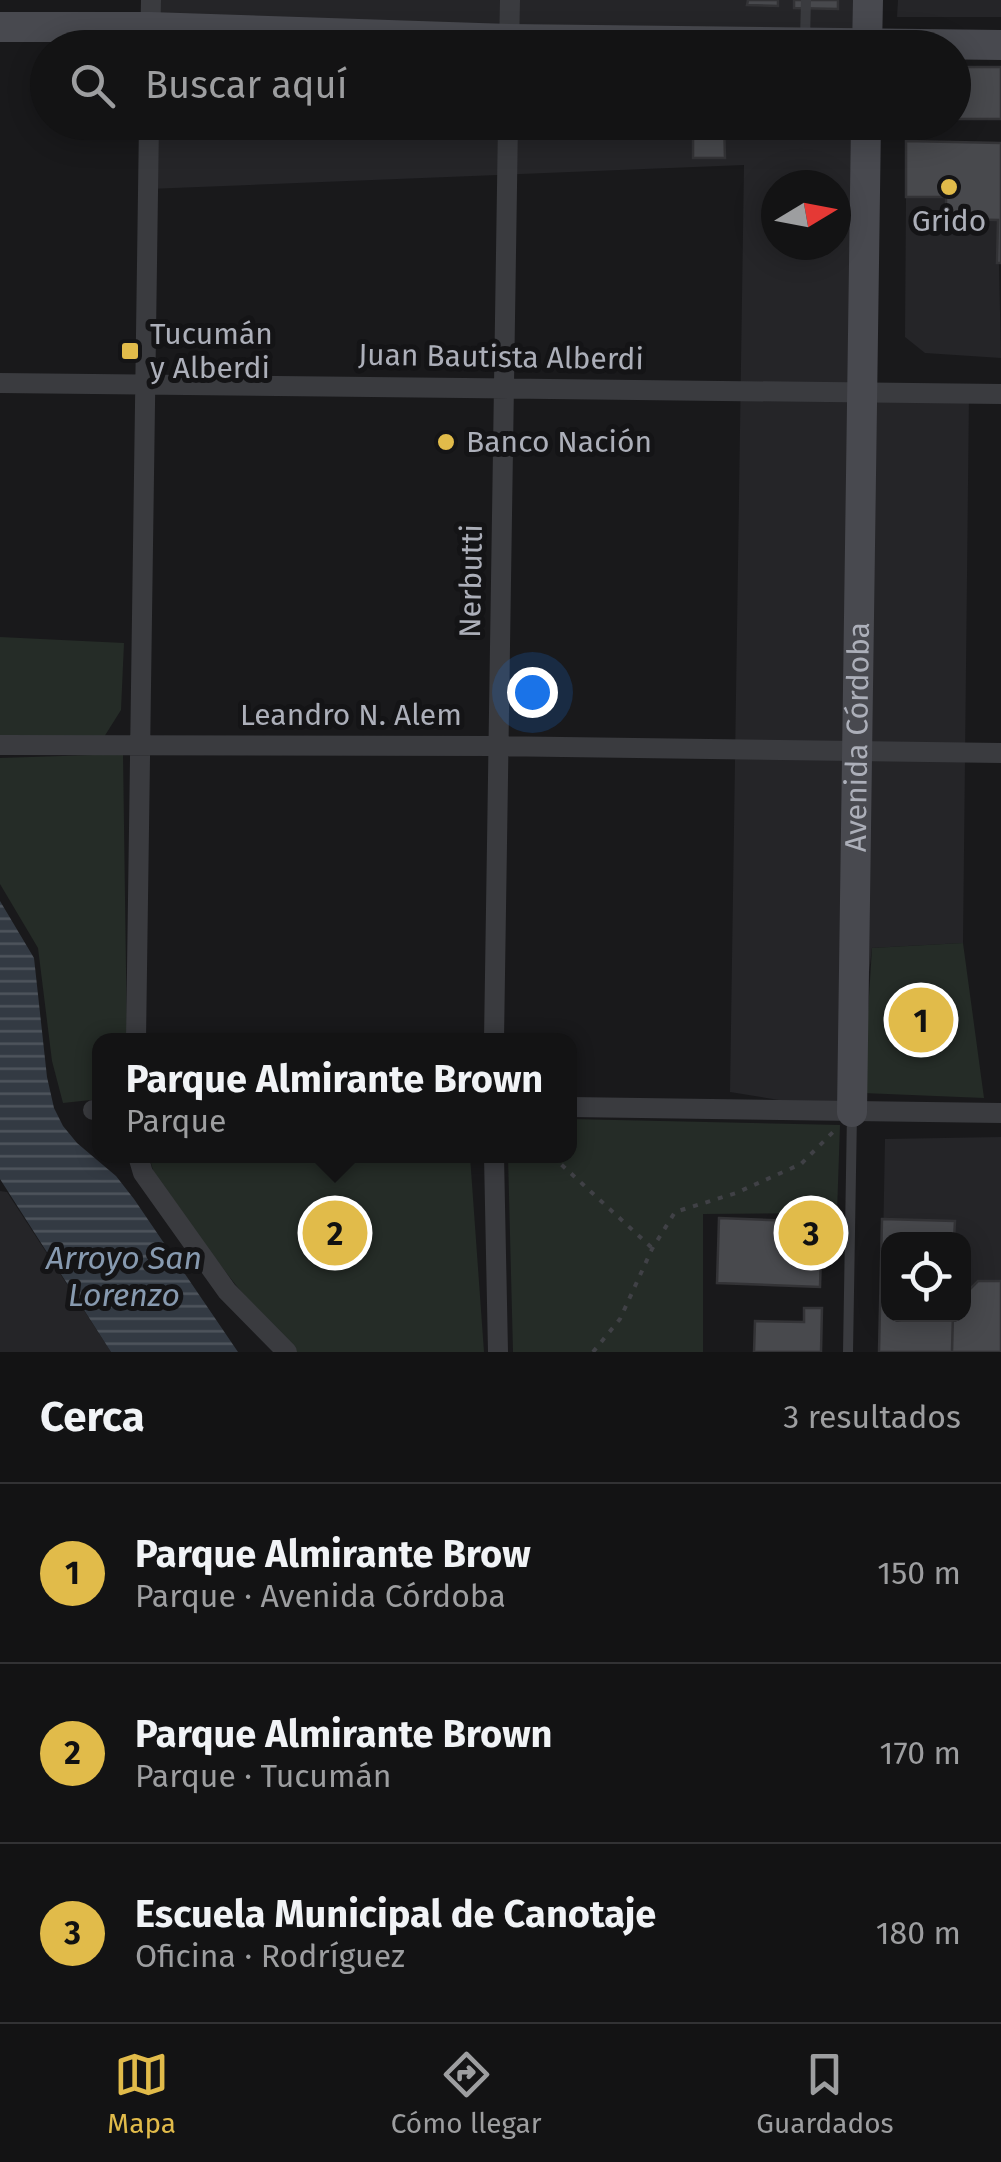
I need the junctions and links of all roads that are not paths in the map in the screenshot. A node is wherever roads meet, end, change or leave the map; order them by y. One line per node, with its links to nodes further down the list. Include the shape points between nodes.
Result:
1 (510, 0): 7 (street)
2 (806, 0): 8 (lane)
3 (868, 0): 9 (main road)
4 (151, 25): 5 (main road); 6 (main road)
5 (0, 27)
6 (250, 30)
7 (509, 30)
8 (805, 30)
9 (867, 30)
10 (971, 46): 11 (main road)
11 (1001, 46)
12 (149, 140): 16 (street)
13 (508, 140): 17 (street, Nerbutti)
14 (866, 140): 18 (main road, Avenida Córdoba)
15 (0, 383): 16 (street, Juan Bautista Alberdi)
16 (145, 383): 17 (street, Juan Bautista Alberdi); 20 (street)
17 (504, 386): 18 (street, Juan Bautista Alberdi); 22 (street, Nerbutti)
18 (862, 392): 19 (street, Juan Bautista Alberdi); 23 (main road, Avenida Córdoba)
19 (1001, 394)
20 (139, 744): 21 (street, Leandro N. Alem); 22 (street, Leandro N. Alem); 25 (street)
21 (0, 745)
22 (499, 746): 23 (street, Leandro N. Alem); 26 (street, Nerbutti)
23 (857, 750): 24 (street, Leandro N. Alem); 28 (main road, Avenida Córdoba)
24 (1001, 753)
25 (136, 1033)
26 (494, 1033)
27 (577, 1107): 28 (street)
28 (852, 1112): 29 (street); 34 (lane, Avenida Córdoba)
29 (1001, 1113)
30 (140, 1163): 32 (street, via 226,1291)
31 (494, 1163): 33 (street)
32 (287, 1352)
33 (498, 1352)
34 (848, 1352)

